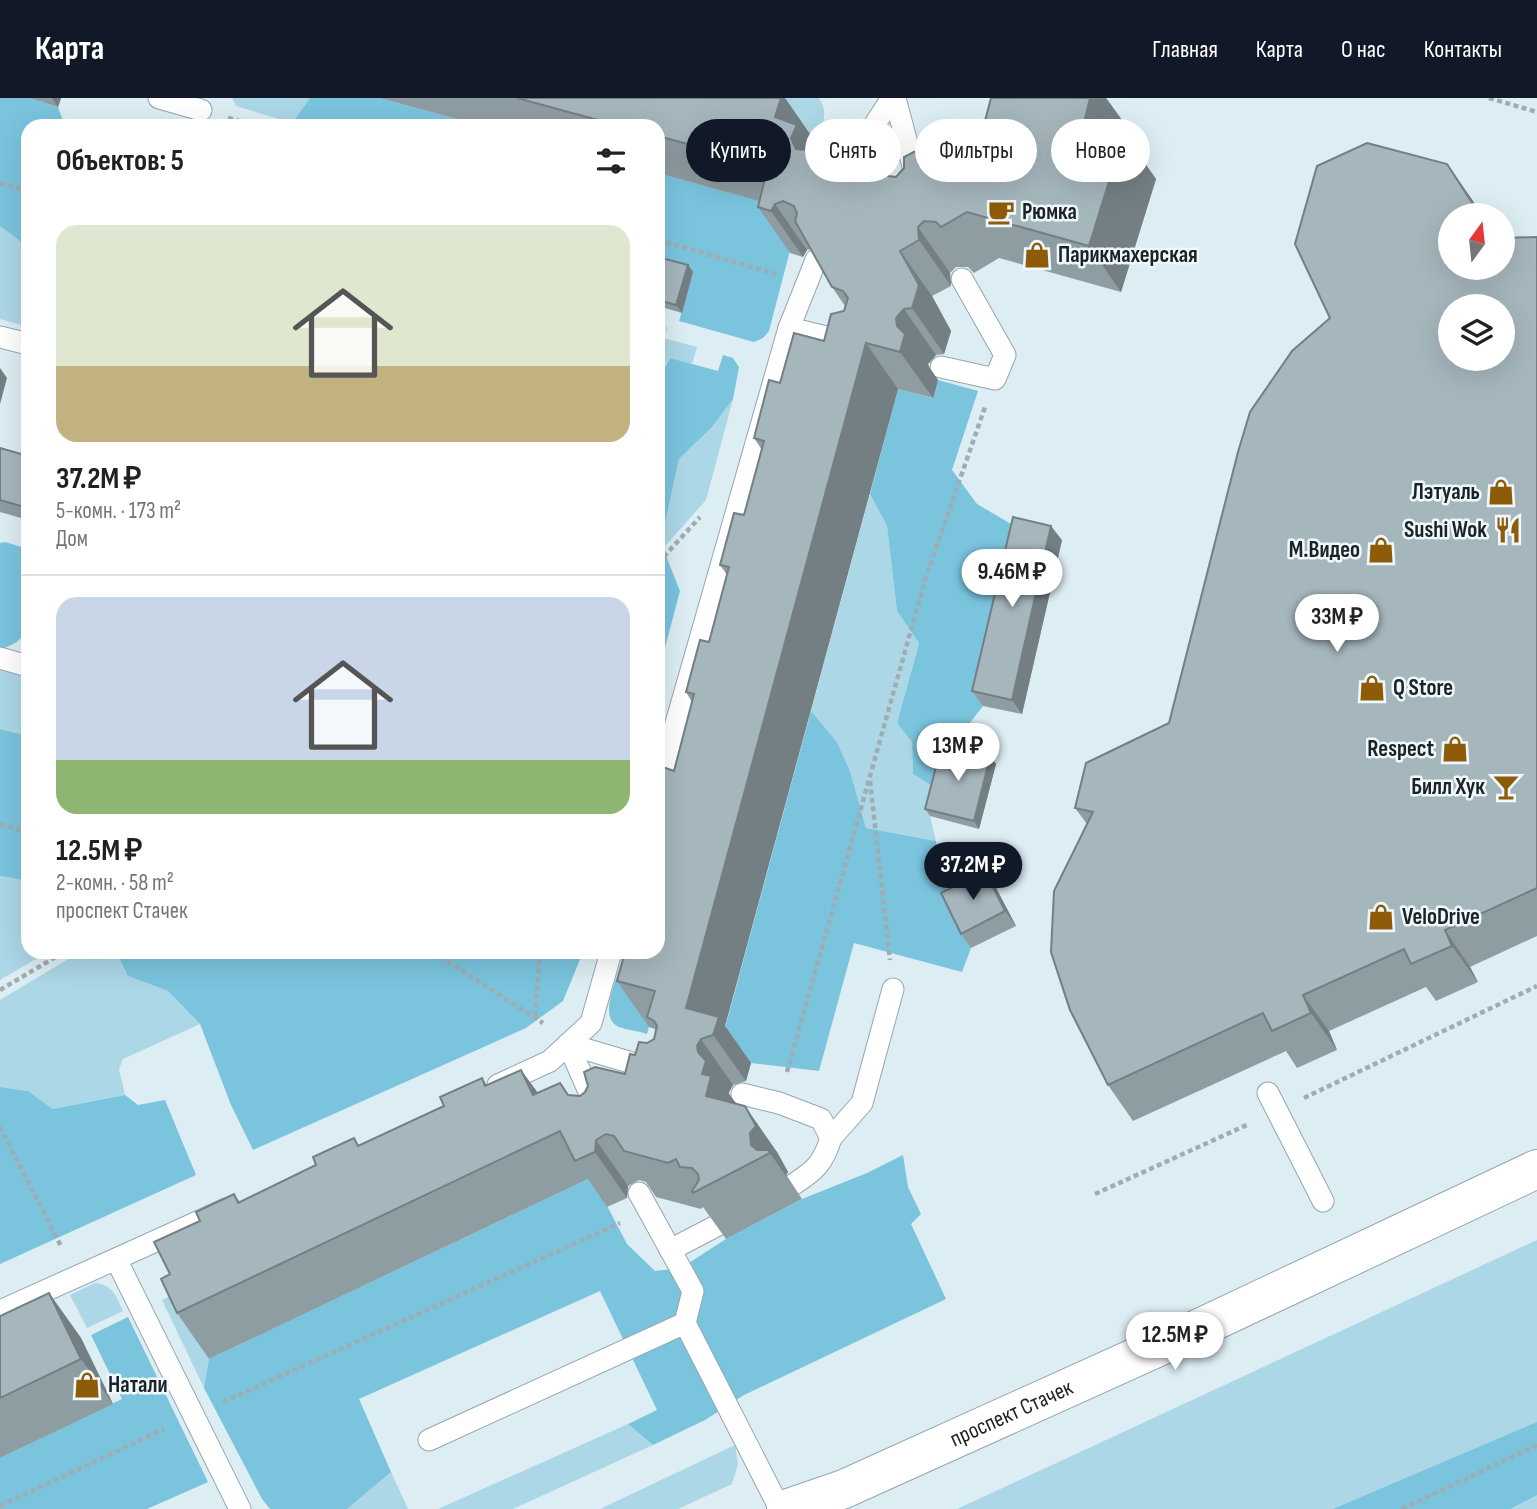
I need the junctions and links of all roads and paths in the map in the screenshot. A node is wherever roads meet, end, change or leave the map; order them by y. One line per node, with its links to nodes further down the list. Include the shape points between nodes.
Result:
1 (159, 98): 4 (lane)
2 (893, 98): 7 (lane); 9 (lane)
3 (1489, 98): 5 (path)
4 (200, 111)
5 (1537, 111)
6 (0, 183): 8 (path)
7 (836, 184)
8 (21, 189)
9 (922, 200)
10 (665, 242): 13 (path)
11 (816, 260): 13 (lane)
12 (962, 279): 19 (lane, via 1005,355)
13 (807, 283): 14 (lane)
14 (789, 328): 17 (lane); 22 (lane)
15 (0, 337): 16 (lane)
16 (21, 343)
17 (867, 347)
18 (941, 367): 19 (lane)
19 (995, 379): 23 (path, via 925,580)
20 (0, 658): 21 (lane)
21 (21, 664)
22 (665, 762)
23 (869, 776): 31 (path); 39 (path)
24 (0, 824): 25 (path)
25 (21, 830)
26 (52, 959): 32 (path)
27 (444, 959): 33 (path)
28 (539, 959): 33 (path)
29 (609, 959): 34 (lane, via 590,1023)
30 (1537, 986): 38 (path)
31 (893, 989): 42 (lane, via 862,1103)
32 (0, 990)
33 (535, 1016): 34 (path)
34 (568, 1044): 35 (lane); 36 (lane, via 550,1061); 41 (lane)
35 (677, 1076)
36 (477, 1094)
37 (742, 1094): 39 (lane)
38 (1272, 1102): 45 (path); 46 (lane)
39 (779, 1103): 42 (lane, via 821,1119)
40 (0, 1127): 52 (path)
41 (607, 1130)
42 (831, 1138): 44 (lane, via 824,1159)
43 (1537, 1169): 61 (street, проспект Стачек, via 1162,1346 844,1489)
44 (794, 1184)
45 (1095, 1194)
46 (1322, 1201)
47 (240, 1202): 51 (lane)
48 (643, 1202): 50 (lane); 55 (path)
49 (718, 1225): 50 (lane)
50 (670, 1250): 54 (lane, via 693,1291)
51 (116, 1259): 52 (lane); 55 (lane)
52 (77, 1277): 53 (lane)
53 (0, 1311)
54 (684, 1323): 56 (lane); 60 (lane)
55 (194, 1415): 58 (path); 59 (lane)
56 (429, 1440)
57 (1537, 1445): 62 (path)
58 (0, 1506)
59 (240, 1509)
60 (780, 1509)
61 (786, 1509)
62 (1402, 1509)

